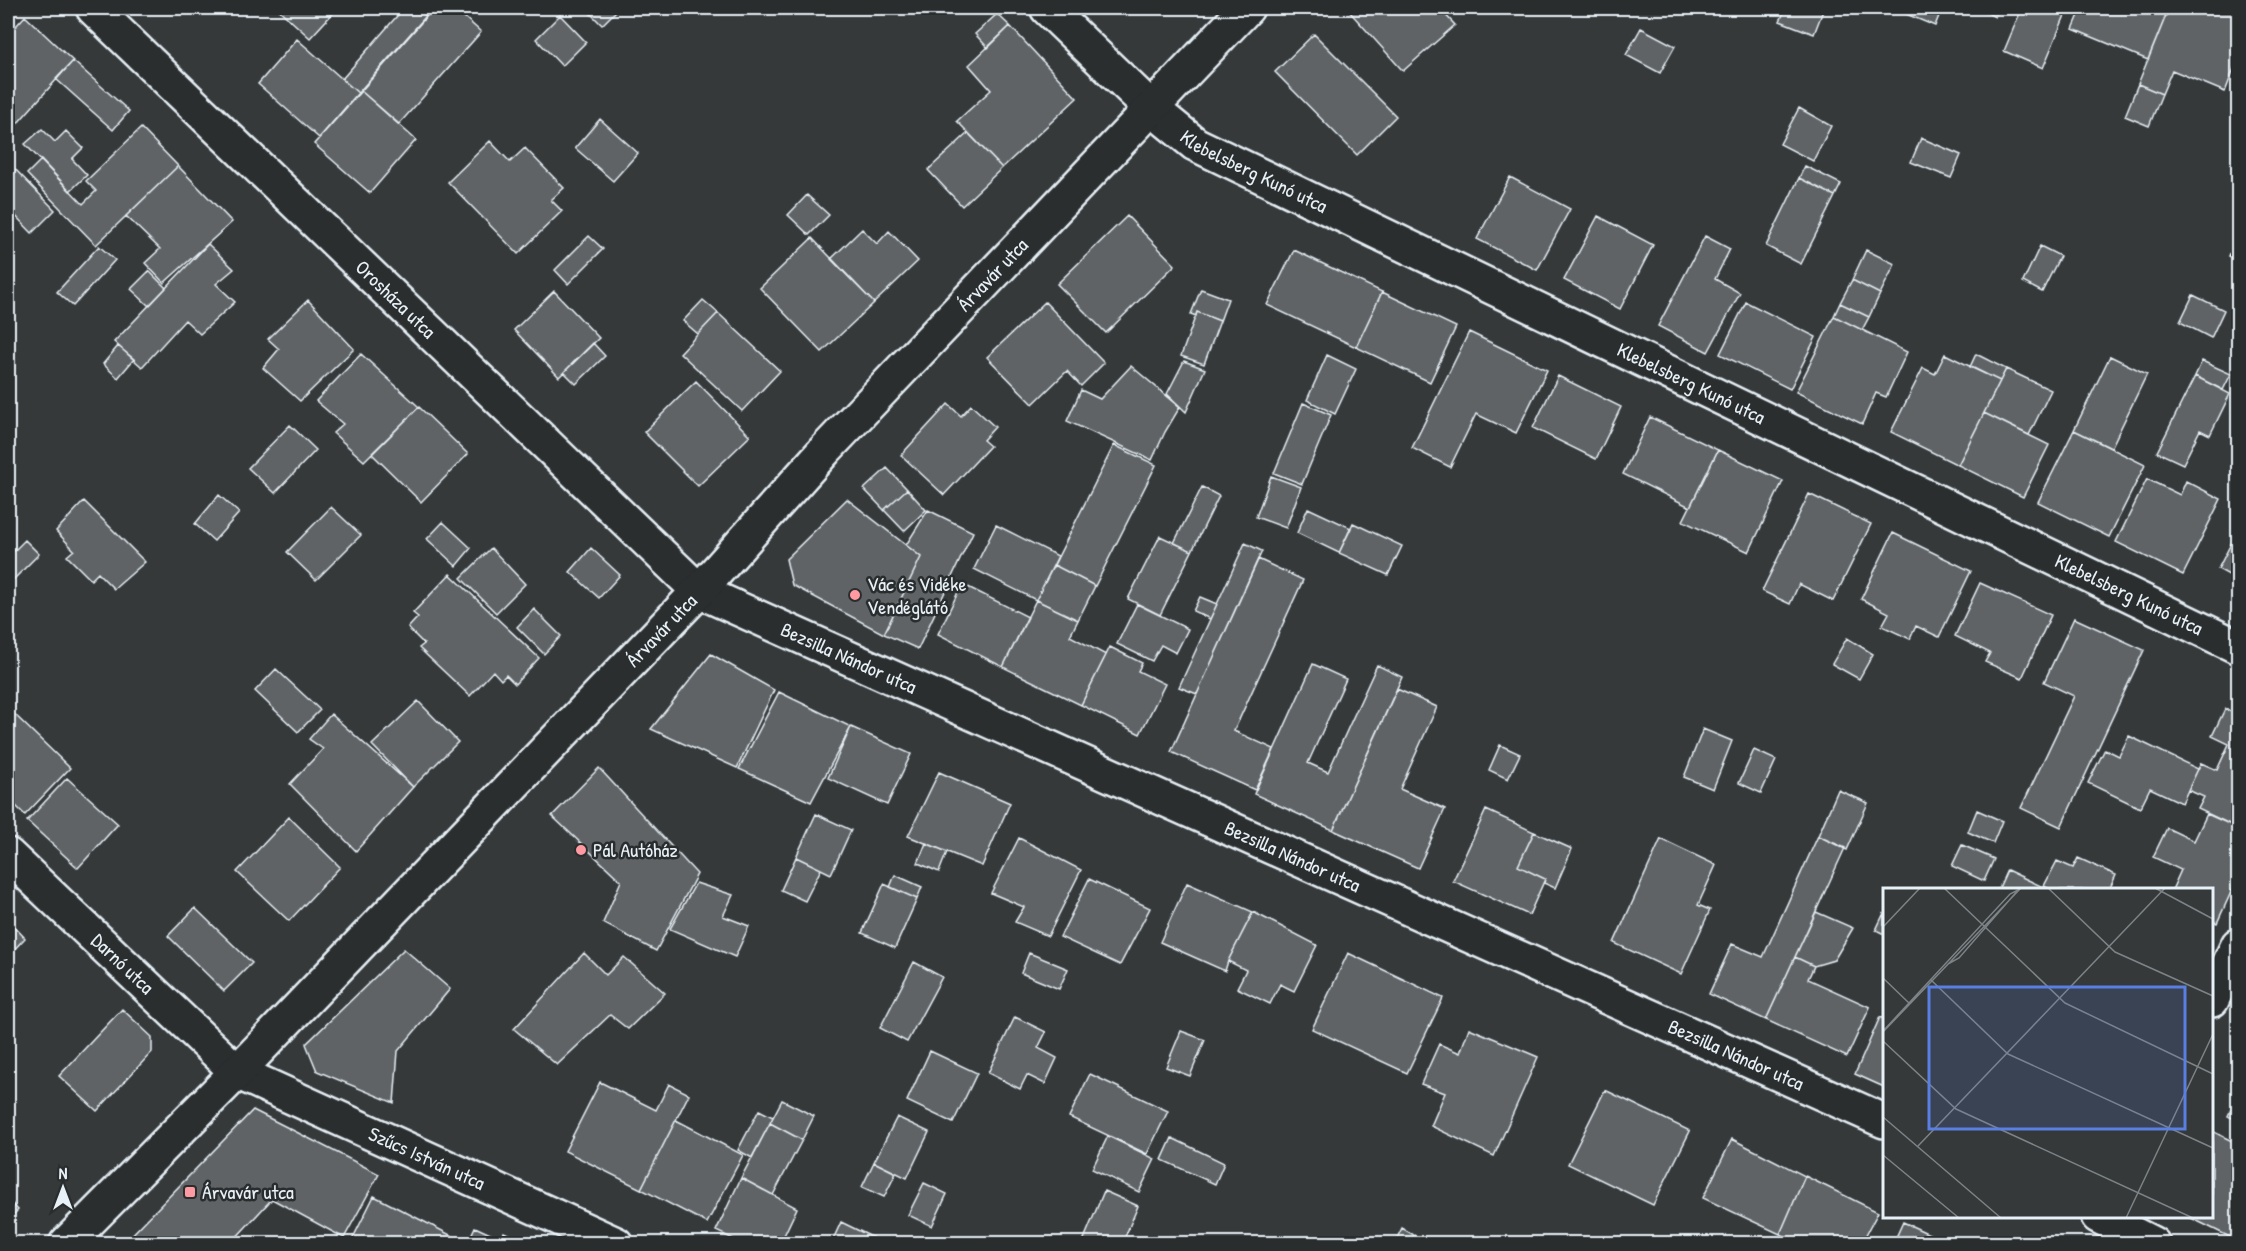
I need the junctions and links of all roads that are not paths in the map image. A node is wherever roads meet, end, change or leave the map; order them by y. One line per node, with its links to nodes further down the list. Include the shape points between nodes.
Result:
1 (93, 8): 5 (street, Orosháza utca)
2 (1047, 8): 4 (street, Klebelsberg Kunó utca)
3 (1247, 8): 4 (street, Árvavár utca)
4 (1151, 108): 5 (street, Árvavár utca, via 825,450); 6 (street, Klebelsberg Kunó utca, via 1196,144)
5 (699, 591): 10 (street, Árvavár utca); 11 (street, Bezsilla Nándor utca)
6 (2238, 647)
7 (8, 855): 10 (street, Darnó utca)
8 (2238, 945): 9 (street)
9 (2213, 996)
10 (237, 1072): 13 (street, Árvavár utca); 14 (street, Szűcs István utca)
11 (1883, 1121)
12 (2102, 1224): 15 (street)
13 (66, 1244)
14 (616, 1244)
15 (2153, 1244)

